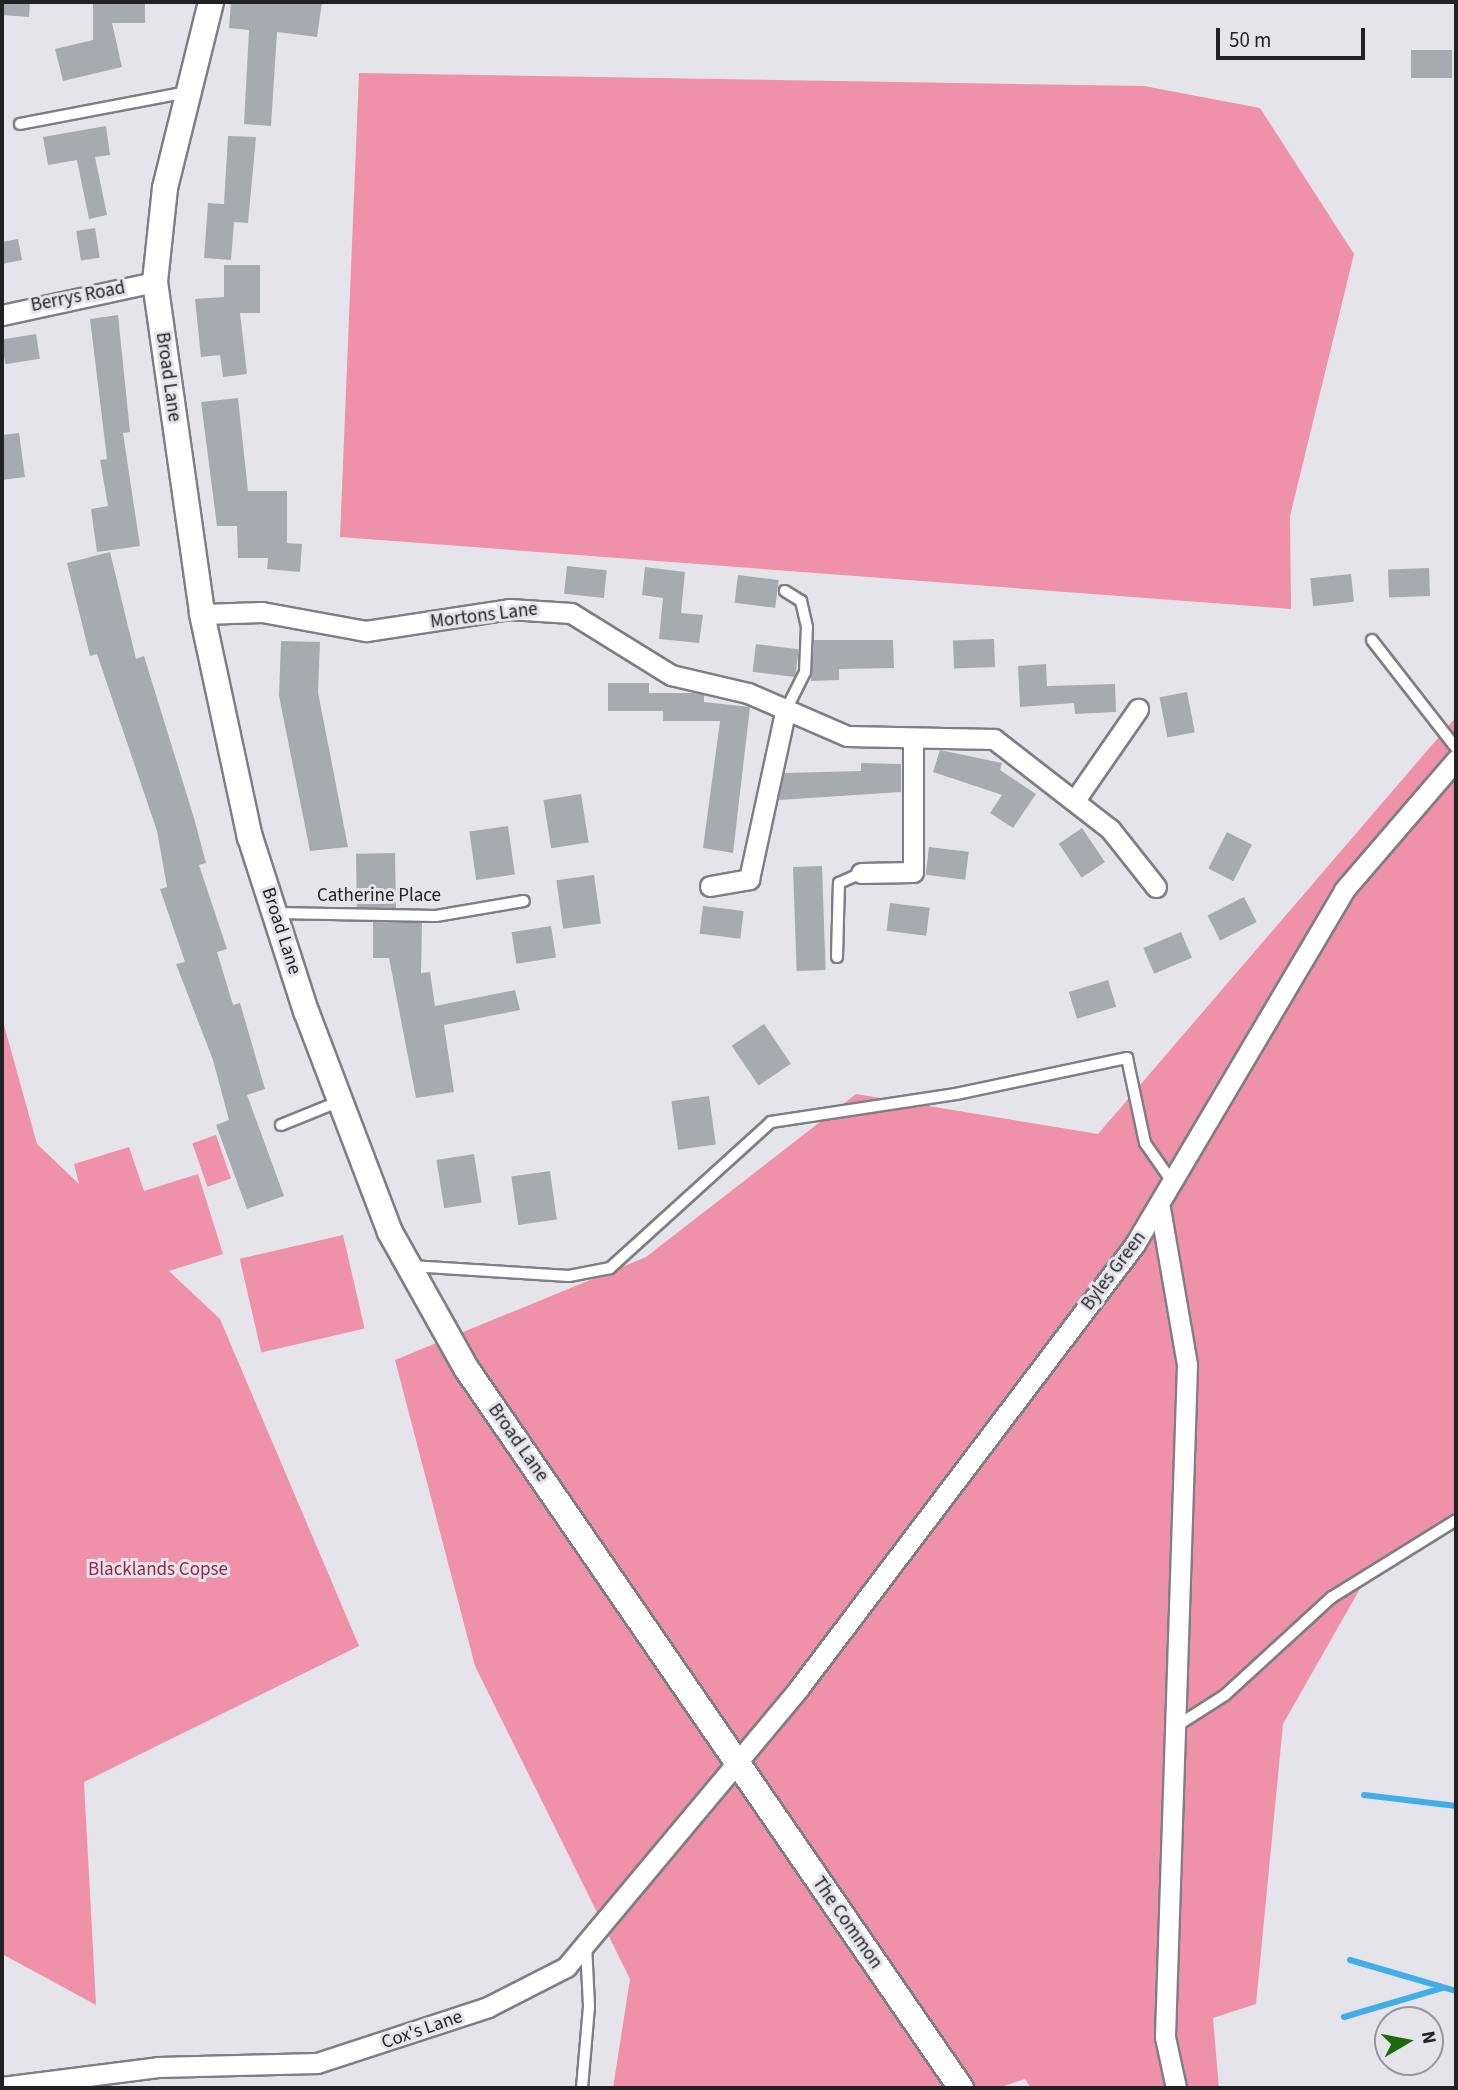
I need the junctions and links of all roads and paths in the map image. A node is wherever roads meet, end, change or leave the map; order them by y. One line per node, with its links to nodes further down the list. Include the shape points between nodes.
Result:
1 (211, 2): 2 (street, Broad Lane)
2 (189, 92): 3 (lane); 4 (street, Broad Lane, via 165,188)
3 (20, 124)
4 (155, 282): 5 (street, Berrys Road); 7 (street, Broad Lane)
5 (2, 315)
6 (785, 591): 10 (lane, via 802,601 807,627 804,672)
7 (202, 614): 10 (street, Mortons Lane, via 262,612 366,631 551,608 588,621 671,675 730,687); 19 (street, Broad Lane, via 250,837)
8 (1372, 640): 12 (lane)
9 (1138, 709): 14 (street)
10 (785, 712): 11 (street, Mortons Lane, via 847,736); 16 (street, via 749,879)
11 (913, 740): 14 (street, Mortons Lane, via 962,735 994,739); 15 (street, via 913,872)
12 (1456, 748)
13 (1456, 760): 23 (street, Byles Green, via 1343,890)
14 (1075, 800): 17 (street, Mortons Lane, via 1124,842)
15 (861, 873): 20 (lane, via 839,883)
16 (710, 886)
17 (1156, 887)
18 (524, 901): 19 (lane, Catherine Place, via 436,916)
19 (275, 913): 21 (street, Broad Lane)
20 (837, 957)
21 (340, 1101): 22 (lane); 25 (street, Broad Lane)
22 (281, 1125)
23 (1174, 1184): 24 (street, Byles Green); 25 (lane, via 1145,1143 1127,1058 956,1094 771,1122 610,1268 569,1276)
24 (1160, 1208): 27 (street, via 1187,1365); 28 (street, Byles Green, via 799,1688)
25 (407, 1265): 28 (street, Broad Lane, via 466,1368)
26 (1456, 1520): 27 (lane, via 1332,1597 1225,1695)
27 (1174, 1728): 33 (street, via 1165,2037)
28 (735, 1757): 29 (street, Cox's Lane); 32 (street, The Common)
29 (586, 1944): 30 (street, Cox's Lane, via 539,1984 347,2056 284,2068 158,2067); 31 (lane, via 589,2006)
30 (2, 2087)
31 (582, 2088)
32 (961, 2088)
33 (1176, 2088)

